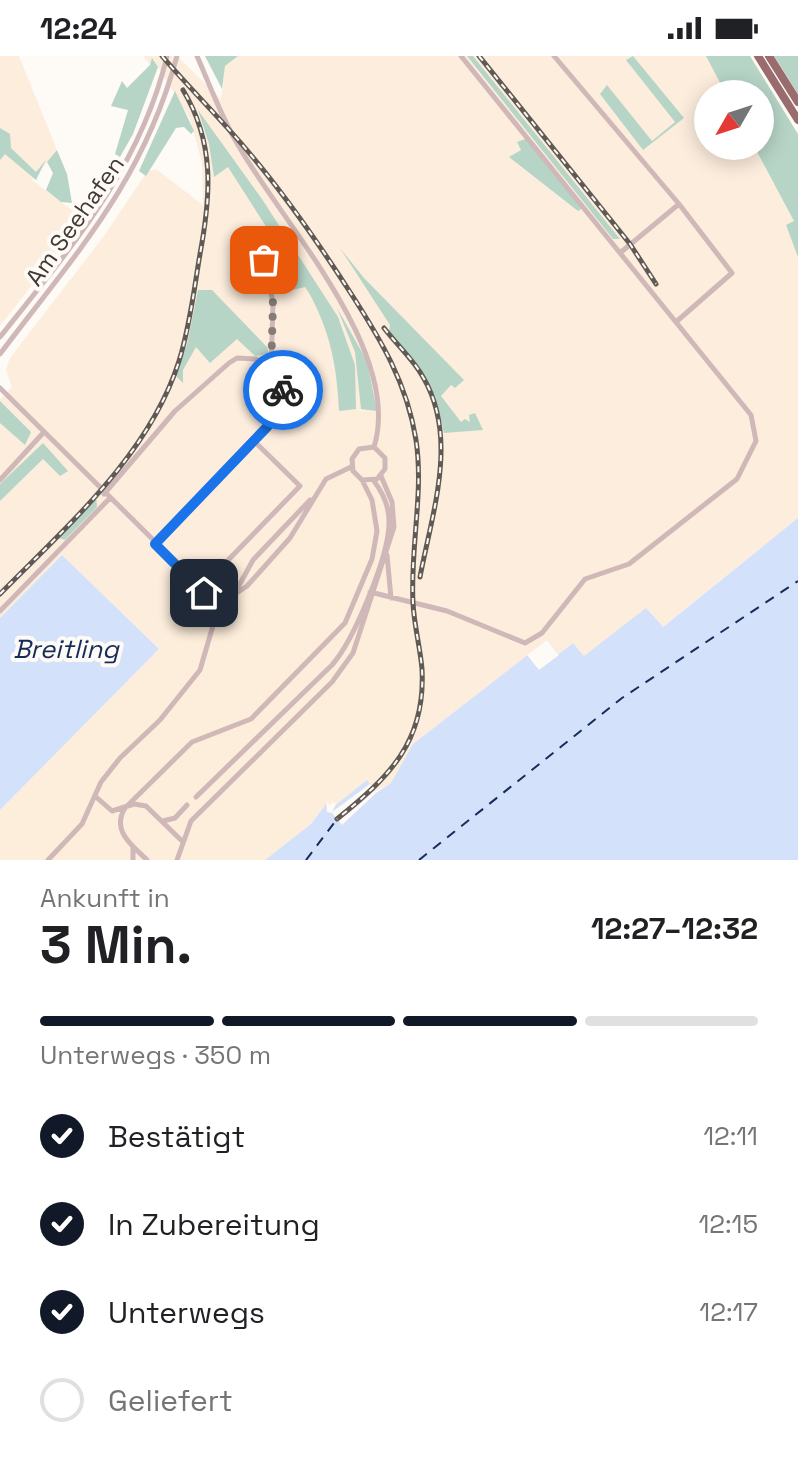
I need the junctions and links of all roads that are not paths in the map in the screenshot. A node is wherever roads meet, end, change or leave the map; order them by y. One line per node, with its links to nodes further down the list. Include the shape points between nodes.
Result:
1 (167, 56): 14 (street, Am Seehafen, via 122,172 93,219)
2 (177, 56): 15 (street, Am Seehafen, via 155,125 130,176 94,233)
3 (197, 56): 20 (street, via 253,169 364,347 380,398)
4 (461, 56): 11 (street)
5 (554, 56): 10 (street)
6 (758, 56): 9 (highway)
7 (769, 56): 8 (highway)
8 (798, 102)
9 (798, 120)
10 (679, 204): 11 (street); 13 (street, via 732,273)
11 (620, 253): 13 (street)
12 (264, 260): 16 (street, via 273,303)
13 (676, 323): 33 (street, via 755,423 756,441 737,479 629,564 585,579 534,639 516,641 457,614)
14 (0, 337)
15 (0, 354)
16 (271, 372): 19 (street, via 284,390 283,399); 26 (street, via 256,359 229,363 175,411)
17 (1, 388): 18 (street)
18 (44, 432): 23 (street); 26 (street)
19 (254, 441): 28 (street); 30 (street, via 300,486)
20 (374, 447): 21 (street, via 359,449); 22 (street, via 385,458)
21 (351, 467): 24 (street); 27 (street, via 331,474)
22 (381, 476): 25 (street); 29 (street, via 394,514)
23 (0, 480)
24 (362, 480): 25 (street); 39 (street, via 377,519 376,542 339,630 255,715 242,725 192,742)
25 (374, 481): 32 (street, via 390,518)
26 (107, 496): 28 (street); 35 (street)
27 (313, 496): 31 (street, via 253,560); 31 (street, via 290,538 247,586)
28 (155, 544): 30 (street)
29 (387, 552): 32 (street); 33 (street)
30 (200, 589): 34 (street)
31 (235, 592): 34 (street)
32 (372, 593): 33 (street); 37 (street, via 340,656); 41 (street, via 353,653 191,821)
33 (391, 598)
34 (219, 605): 36 (street, via 200,670 160,720 120,758)
35 (0, 611)
36 (95, 796): 39 (street, via 112,811); 43 (street, via 82,824)
37 (196, 797)
38 (187, 805): 40 (street, via 175,818)
39 (125, 808): 40 (street, via 146,806); 42 (street, via 120,831)
40 (162, 821): 41 (street)
41 (182, 841): 46 (street)
42 (133, 846): 44 (street); 45 (street)
43 (48, 860)
44 (133, 860)
45 (147, 860)
46 (177, 860)

